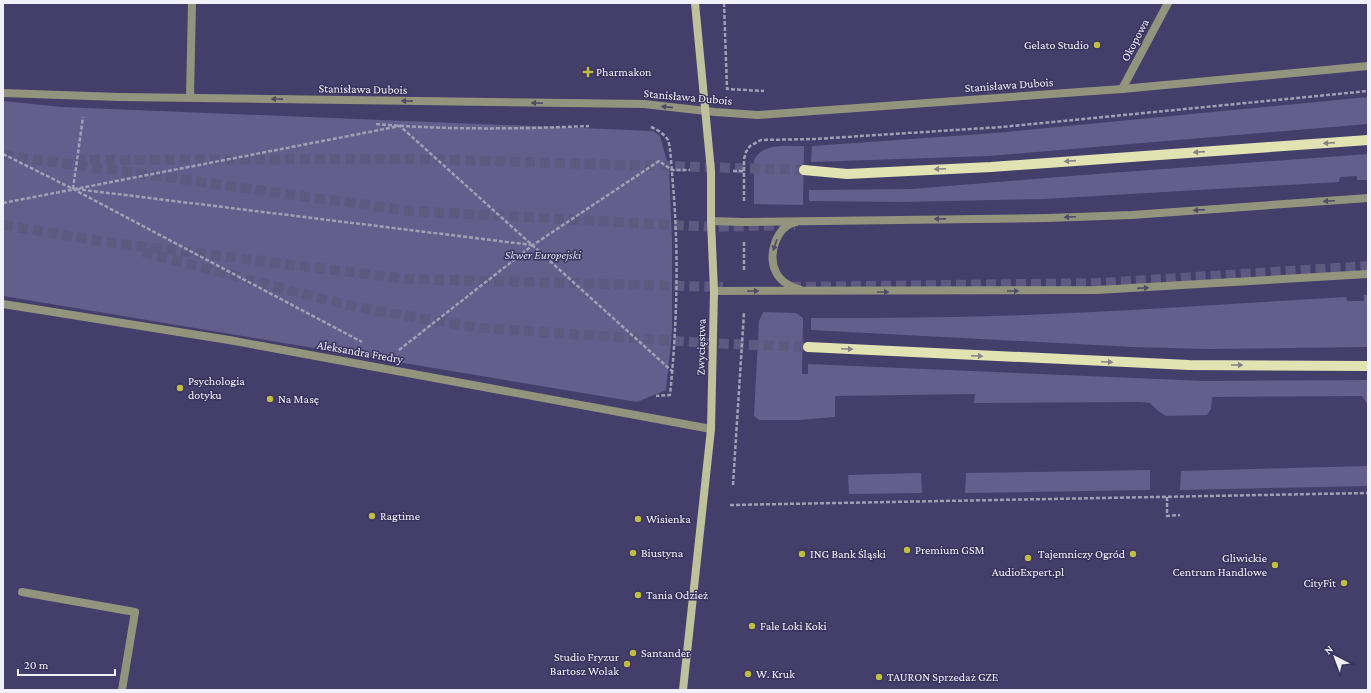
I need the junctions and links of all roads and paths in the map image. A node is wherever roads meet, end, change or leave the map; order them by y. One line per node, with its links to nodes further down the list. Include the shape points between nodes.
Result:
1 (192, 3): 10 (street)
2 (695, 3): 11 (street, Zwycięstwa)
3 (724, 3): 7 (path, via 727,89)
4 (1168, 3): 6 (street, Okopowa)
5 (1368, 66): 6 (street, Stanisława Dubois)
6 (1122, 89): 11 (street, Stanisława Dubois, via 774,114)
7 (765, 91)
8 (1368, 91): 18 (path, via 1002,128 761,140 750,146 746,152)
9 (3, 93): 10 (street, Stanisława Dubois)
10 (190, 97): 11 (street, Stanisława Dubois, one-way to 10, via 644,104)
11 (706, 111): 22 (street, Zwycięstwa, via 711,171)
12 (83, 117): 19 (path)
13 (644, 126): 16 (path, via 660,131 668,140)
14 (1368, 140): 17 (main road, one-way to 17, via 991,167 847,174)
15 (3, 154): 19 (path)
16 (672, 170): 24 (path, via 659,161); 34 (path, via 677,279)
17 (804, 170)
18 (744, 171)
19 (73, 189): 21 (path); 24 (path); 24 (path, via 400,126); 30 (path)
20 (1368, 198): 23 (street, one-way to 23, via 1132,215)
21 (3, 203)
22 (711, 221): 23 (street); 26 (street, Zwycięstwa)
23 (803, 221): 27 (street, one-way to 27, via 792,223 779,236 773,252 773,263 776,272 786,284)
24 (533, 245): 32 (path); 34 (path)
25 (1368, 274): 27 (street, one-way to 25, via 1097,290)
26 (714, 291): 27 (street, one-way to 27); 36 (street, Zwycięstwa)
27 (808, 291)
28 (3, 304): 36 (street, Aleksandra Fredry, via 229,340)
29 (744, 308): 37 (path)
30 (363, 342)
31 (808, 347): 33 (main road, one-way to 33, via 1189,365)
32 (397, 352)
33 (1368, 366)
34 (672, 372): 35 (path, via 670,395)
35 (650, 396)
36 (711, 428): 44 (street, Zwycięstwa)
37 (733, 485)
38 (1368, 493): 39 (path)
39 (1167, 497): 40 (path); 41 (path, via 1167,516)
40 (730, 505)
41 (1180, 515)
42 (22, 592): 43 (street, via 135,612)
43 (122, 690)
44 (683, 690)

